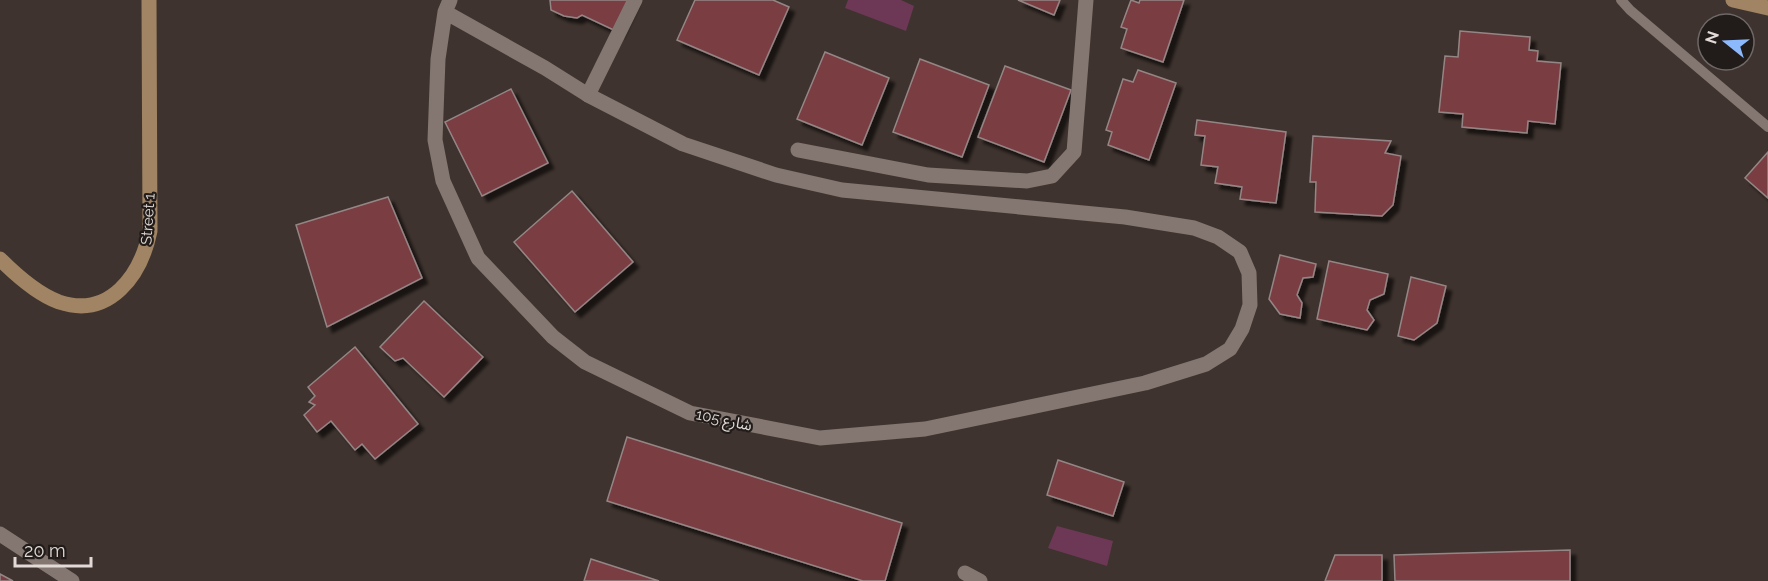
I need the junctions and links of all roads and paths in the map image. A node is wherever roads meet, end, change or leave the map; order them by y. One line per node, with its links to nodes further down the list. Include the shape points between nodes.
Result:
1 (149, 0): 11 (main road, Street 1, via 150,231 146,252 136,271 118,294 89,306 59,302 18,277)
2 (635, 0): 8 (street)
3 (1086, 0): 10 (street, via 1074,152 1052,176 1027,181 928,175)
4 (1621, 0): 9 (lane)
5 (1733, 0): 7 (main road)
6 (448, 6): 8 (street); 8 (street, شارع 105, via 438,59 435,140 443,181 478,258 553,337 585,362 690,413 820,438 926,429 1146,383 1206,364 1230,350 1242,329 1250,305 1249,273 1240,252 1218,237 1194,228 1125,217 842,190 776,175 683,144)
7 (1768, 8)
8 (588, 95)
9 (1768, 127)
10 (798, 150)
11 (0, 259)
12 (0, 534): 14 (street)
13 (965, 573): 15 (street)
14 (72, 581)
15 (980, 581)

